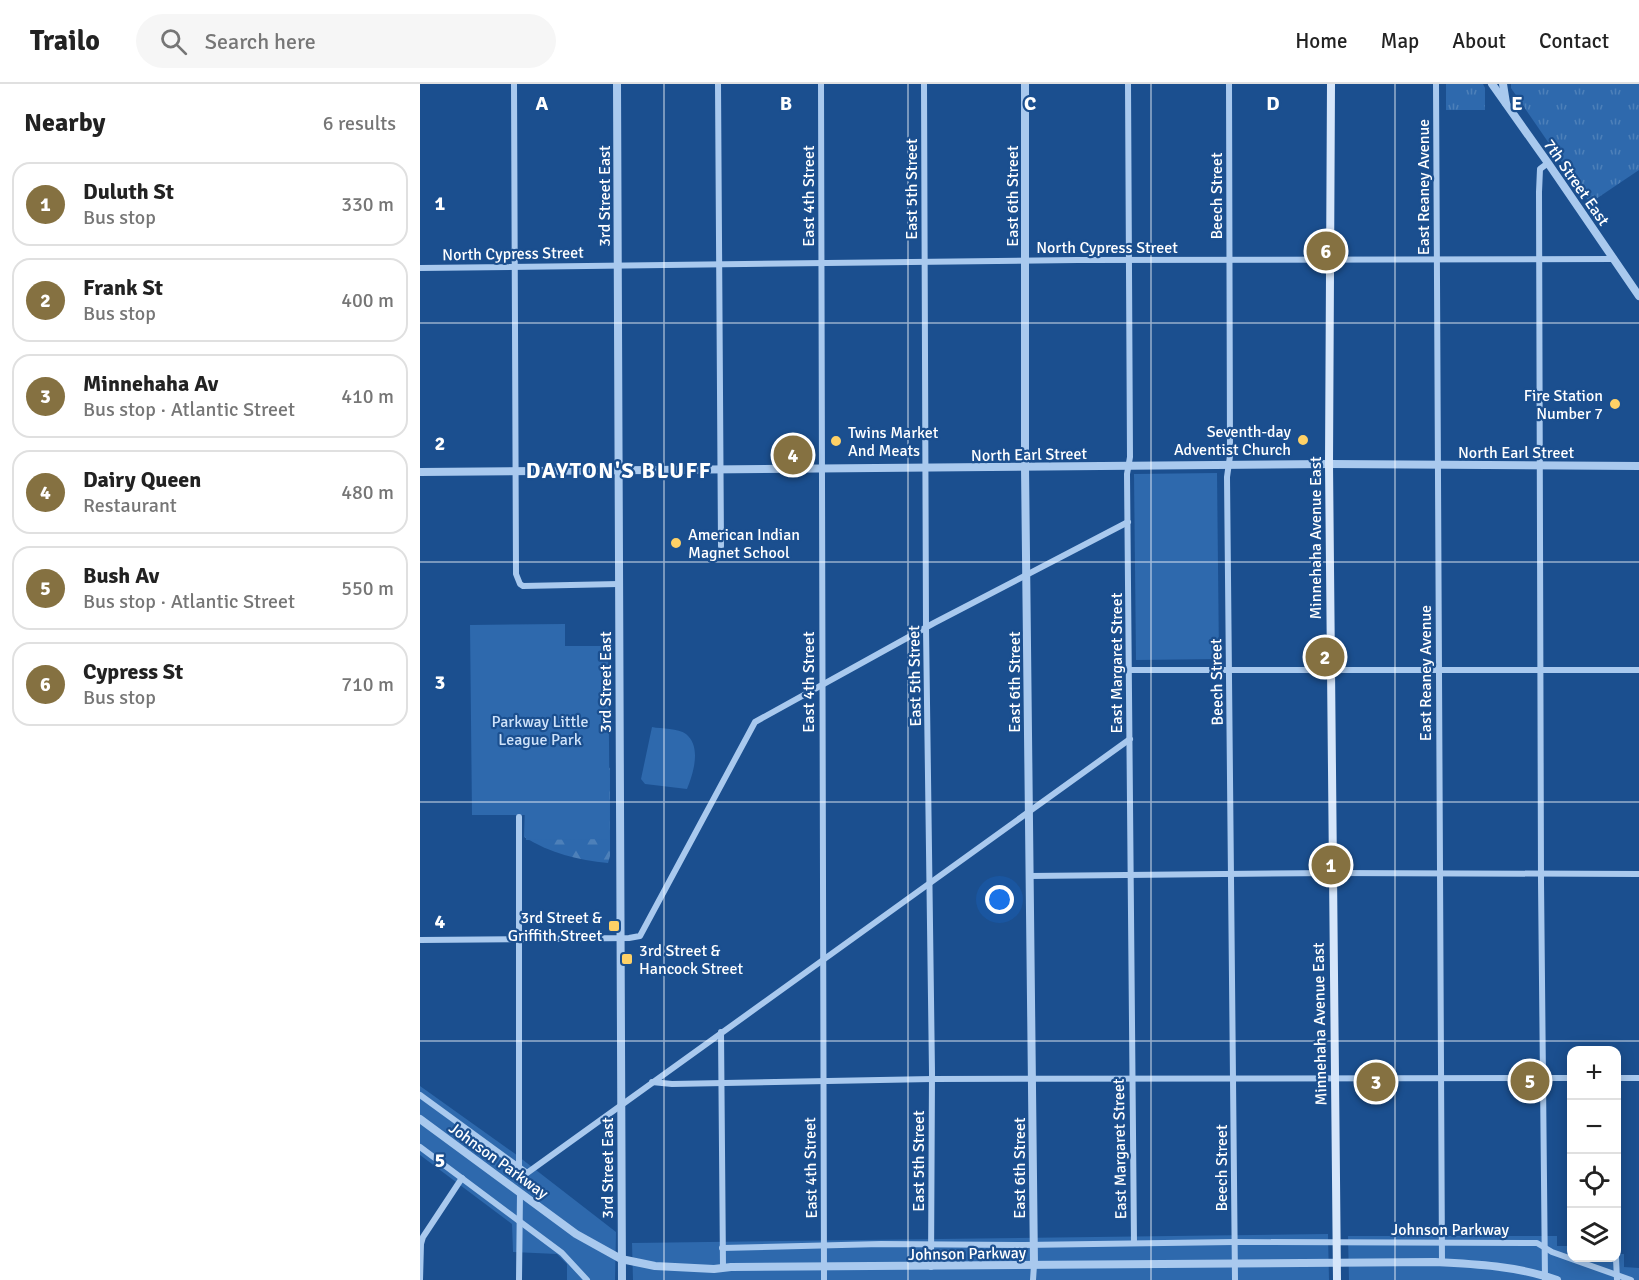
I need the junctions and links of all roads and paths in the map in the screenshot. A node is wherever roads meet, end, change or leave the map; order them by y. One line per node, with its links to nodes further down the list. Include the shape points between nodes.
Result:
1 (514, 84): 25 (street)
2 (617, 84): 26 (street, 3rd Street East)
3 (718, 84): 24 (street)
4 (821, 84): 23 (street, East 4th Street)
5 (924, 84): 21 (street, East 5th Street)
6 (1026, 84): 18 (street, East 6th Street)
7 (1128, 84): 22 (street, East Margaret Street)
8 (1229, 84): 15 (street, Beech Street)
9 (1331, 84): 16 (main road, Minnehaha Avenue East)
10 (1436, 84): 19 (street, East Reaney Avenue)
11 (1492, 84): 13 (street, 7th Street East)
12 (1503, 84): 13 (street)
13 (1506, 105): 14 (street, 7th Street East)
14 (1548, 162): 17 (street, 7th Street East); 20 (street, via 1540,169)
15 (1230, 259): 16 (street, North Cypress Street); 22 (street, North Cypress Street); 30 (street, Beech Street)
16 (1330, 259): 19 (street, North Cypress Street); 29 (main road, Minnehaha Avenue East)
17 (1614, 259): 20 (street, North Cypress Street); 28 (street, 7th Street East)
18 (1025, 260): 21 (street, North Cypress Street); 22 (street, North Cypress Street); 35 (street, East 6th Street)
19 (1437, 260): 20 (street, North Cypress Street); 31 (street, East Reaney Avenue)
20 (1540, 260): 32 (street)
21 (925, 261): 23 (street, North Cypress Street); 36 (street, East 5th Street)
22 (1129, 261): 33 (street, East Margaret Street)
23 (822, 263): 24 (street, North Cypress Street); 38 (street, East 4th Street)
24 (720, 264): 26 (street, North Cypress Street); 37 (street)
25 (516, 265): 26 (street, North Cypress Street); 27 (street, North Cypress Street); 39 (street)
26 (617, 265): 40 (street, 3rd Street East)
27 (420, 268)
28 (1639, 296)
29 (1329, 464): 30 (street, North Earl Street); 31 (street, North Earl Street); 48 (main road, Minnehaha Avenue East)
30 (1230, 465): 33 (street, North Earl Street); 47 (street, Beech Street)
31 (1438, 465): 32 (street, North Earl Street); 49 (street, East Reaney Avenue)
32 (1539, 465): 34 (street, North Earl Street); 50 (street)
33 (1128, 466): 35 (street, North Earl Street); 42 (street, East Margaret Street)
34 (1639, 466)
35 (1025, 467): 36 (street, North Earl Street); 44 (street, East 6th Street)
36 (926, 468): 38 (street, North Earl Street); 46 (street, East 5th Street)
37 (721, 469): 38 (street, North Earl Street); 40 (street, North Earl Street); 43 (street)
38 (821, 469): 53 (street, East 4th Street)
39 (516, 471): 40 (street, North Earl Street); 41 (street, North Earl Street); 45 (street, via 516,574 520,584)
40 (618, 471): 45 (street, 3rd Street East)
41 (420, 472)
42 (1128, 522): 44 (street); 51 (street, East Margaret Street)
43 (721, 546)
44 (1027, 574): 46 (street); 55 (street, East 6th Street)
45 (619, 584): 65 (street, 3rd Street East)
46 (926, 628): 53 (street); 64 (street, East 5th Street)
47 (1230, 669): 48 (street); 51 (street); 58 (street, Beech Street)
48 (1331, 669): 49 (street); 57 (main road, Minnehaha Avenue East)
49 (1438, 669): 50 (street); 59 (street, East Reaney Avenue)
50 (1540, 669): 52 (street); 60 (street)
51 (1130, 670): 54 (street, East Margaret Street)
52 (1639, 670)
53 (822, 685): 65 (street, via 755,722 642,934); 68 (street, East 4th Street)
54 (1130, 739): 55 (street); 62 (street, East Margaret Street)
55 (1029, 810): 63 (street, East 6th Street); 64 (street)
56 (519, 818): 66 (street)
57 (1333, 873): 58 (street); 59 (street); 72 (main road, Minnehaha Avenue East)
58 (1232, 874): 62 (street); 71 (street, Beech Street)
59 (1439, 874): 60 (street); 73 (street, East Reaney Avenue)
60 (1541, 874): 61 (street); 74 (street)
61 (1639, 874)
62 (1131, 875): 63 (street); 70 (street, East Margaret Street)
63 (1029, 876): 79 (street, East 6th Street)
64 (930, 883): 68 (street); 78 (street, East 5th Street)
65 (620, 938): 66 (street); 84 (street, 3rd Street East)
66 (520, 939): 67 (street); 87 (street)
67 (420, 940)
68 (822, 959): 69 (street); 81 (street, East 4th Street)
69 (721, 1032): 80 (street); 82 (street)
70 (1132, 1078): 71 (street); 79 (street); 94 (street, East Margaret Street)
71 (1234, 1078): 72 (street); 92 (street, Beech Street)
72 (1335, 1078): 73 (street); 91 (main road, Minnehaha Avenue East)
73 (1440, 1078): 74 (street); 93 (street, East Reaney Avenue)
74 (1542, 1078): 75 (street); 98 (street)
75 (1567, 1078)
76 (1621, 1078): 77 (street)
77 (1639, 1078)
78 (932, 1079): 79 (street); 81 (street); 95 (street, East 5th Street)
79 (1032, 1079): 96 (street, East 6th Street)
80 (652, 1082): 82 (street); 84 (street)
81 (823, 1082): 82 (street); 97 (street, East 4th Street)
82 (721, 1083): 99 (street)
83 (420, 1095): 87 (street, Johnson Parkway)
84 (621, 1105): 87 (street, Johnson Parkway, via 527,1173); 100 (street, 3rd Street East)
85 (420, 1119): 89 (street, Johnson Parkway)
86 (420, 1147): 88 (street)
87 (519, 1167)
88 (462, 1178): 90 (street); 111 (street, via 423,1237)
89 (520, 1193): 90 (street); 100 (street, Johnson Parkway, via 576,1234)
90 (519, 1222): 112 (street); 113 (street, via 562,1253)
91 (1337, 1241): 92 (street, Johnson Parkway); 93 (street, Johnson Parkway); 101 (main road, Minnehaha Avenue East)
92 (1234, 1242): 94 (street, Johnson Parkway); 104 (street, Beech Street)
93 (1442, 1242): 98 (street, Johnson Parkway, via 1537,1243); 103 (street, East Reaney Avenue)
94 (1134, 1243): 96 (street, Johnson Parkway)
95 (932, 1245): 96 (street, Johnson Parkway); 97 (street, Johnson Parkway); 107 (street, East 5th Street)
96 (1034, 1245): 105 (street, East 6th Street)
97 (825, 1246): 99 (street, Johnson Parkway); 108 (street, East 4th Street)
98 (1545, 1247): 109 (street); 110 (street, Johnson Parkway)
99 (722, 1248): 106 (street)
100 (621, 1259): 106 (street, Johnson Parkway, via 655,1266); 114 (street, 3rd Street East)
101 (1337, 1262): 103 (street, Johnson Parkway); 104 (street, Johnson Parkway); 118 (main road, Minnehaha Avenue East)
102 (1617, 1262): 110 (street)
103 (1442, 1263): 109 (street, Johnson Parkway, via 1496,1266)
104 (1235, 1264): 105 (street, Johnson Parkway); 117 (street, Beech Street)
105 (1034, 1265): 107 (street, Johnson Parkway); 116 (street, East 6th Street)
106 (723, 1267): 108 (street, Johnson Parkway)
107 (931, 1267): 108 (street, Johnson Parkway)
108 (825, 1268): 115 (street, East 4th Street)
109 (1545, 1278): 119 (street, Johnson Parkway)
110 (1617, 1278): 120 (street, Johnson Parkway)
111 (420, 1280)
112 (519, 1280)
113 (586, 1280)
114 (621, 1280)
115 (824, 1280)
116 (1033, 1280)
117 (1235, 1280)
118 (1337, 1280)
119 (1557, 1280)
120 (1631, 1280)

